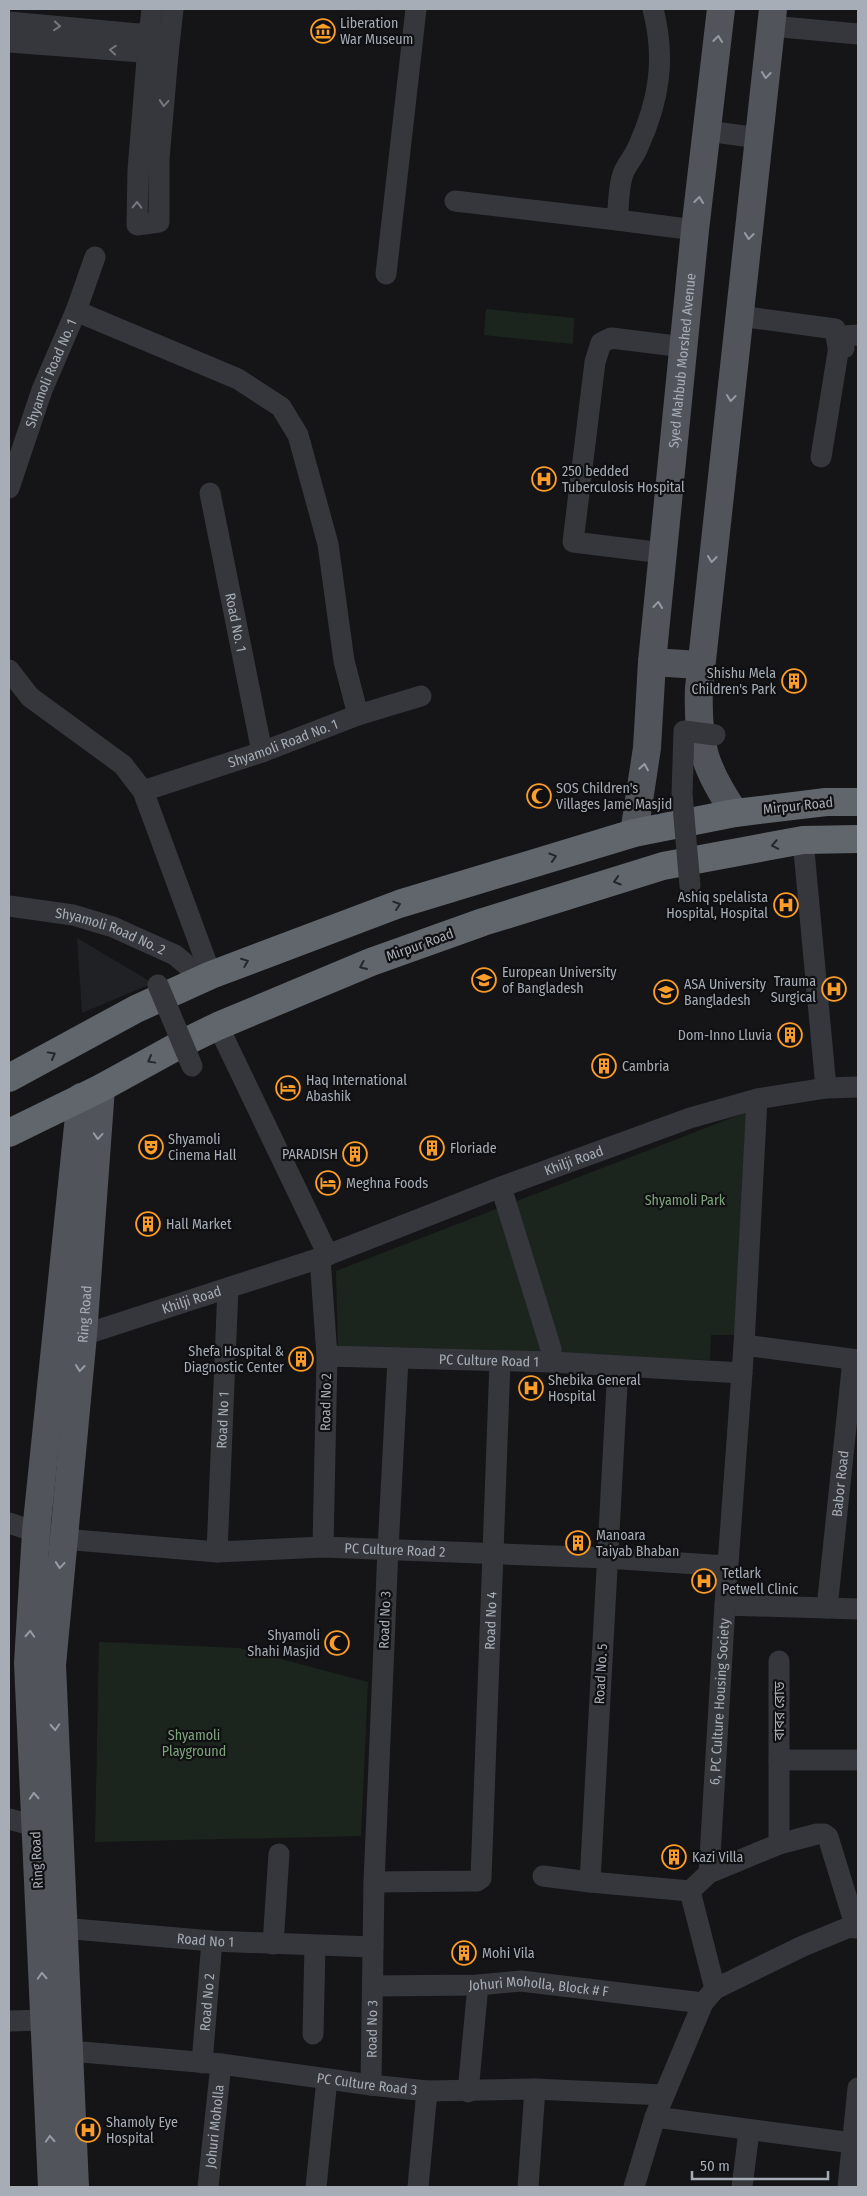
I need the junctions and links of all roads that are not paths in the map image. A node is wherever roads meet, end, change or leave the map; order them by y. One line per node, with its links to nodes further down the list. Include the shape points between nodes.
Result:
1 (152, 9): 10 (street)
2 (173, 9): 10 (street)
3 (416, 9): 17 (street)
4 (653, 9): 14 (street, via 659,32 660,71 653,113 622,174)
5 (721, 9): 11 (main road, Syed Mahbub Morshed Avenue, one-way to 5)
6 (772, 17): 8 (street); 12 (main road, one-way to 12)
7 (9, 22): 10 (street, one-way to 10)
8 (858, 34)
9 (9, 42): 10 (street, one-way to 9)
10 (159, 44): 10 (street, one-way to 10, via 159,222 137,225 138,170)
11 (707, 131): 12 (street); 15 (main road, Syed Mahbub Morshed Avenue, one-way to 11)
12 (759, 138): 19 (main road, one-way to 19)
13 (455, 200): 14 (street)
14 (617, 220): 15 (street)
15 (695, 230): 21 (main road, Syed Mahbub Morshed Avenue)
16 (95, 257): 18 (street, Shyamoli Road No. 1)
17 (386, 274)
18 (76, 311): 24 (street, Shyamoli Road No. 1, via 42,390); 31 (street, via 238,379 281,406 298,435 328,544 344,661)
19 (740, 316): 22 (street, via 835,329); 28 (main road, one-way to 28)
20 (858, 335): 22 (street, via 844,336)
21 (684, 347): 26 (main road, Syed Mahbub Morshed Avenue); 26 (street, via 611,338 601,343 595,362 573,542)
22 (848, 348): 23 (street)
23 (821, 457)
24 (9, 488)
25 (210, 493): 33 (street, Road No. 1)
26 (663, 553): 27 (main road, Syed Mahbub Morshed Avenue, one-way to 26)
27 (652, 662): 28 (main road); 37 (main road, Syed Mahbub Morshed Avenue, one-way to 27, via 647,748)
28 (700, 665): 36 (main road, via 699,735 703,755 720,791)
29 (9, 670): 34 (street, via 30,697 123,765)
30 (421, 696): 31 (street, Shyamoli Road No. 1)
31 (358, 715): 33 (street, Shyamoli Road No. 1)
32 (715, 735): 40 (street, bridge, via 684,731 682,794)
33 (262, 752): 34 (street, Shyamoli Road No. 1)
34 (143, 791): 42 (street)
35 (858, 802): 36 (highway, Mirpur Road, via 826,802)
36 (735, 813): 37 (highway, Mirpur Road)
37 (634, 833): 42 (highway, Mirpur Road, one-way to 37, via 399,904)
38 (858, 839): 39 (highway, Mirpur Road)
39 (803, 840): 44 (highway, Mirpur Road, one-way to 44, via 663,866 483,922 371,962); 47 (street)
40 (690, 886)
41 (9, 906): 42 (street, Shyamoli Road No. 2, via 73,915 113,926 175,955)
42 (204, 978): 46 (highway, Mirpur Road, one-way to 42, via 136,1009)
43 (158, 985): 45 (street, bridge)
44 (218, 1026): 45 (highway, Mirpur Road); 53 (street)
45 (187, 1054): 49 (highway, Mirpur Road, one-way to 49)
46 (9, 1078)
47 (826, 1088): 48 (street, Khilji Road); 50 (street, Khilji Road)
48 (858, 1088)
49 (91, 1093): 51 (highway, Mirpur Road); 55 (main road, Ring Road, one-way to 55); 65 (main road, Ring Road)
50 (757, 1099): 52 (street, Khilji Road, via 690,1118); 56 (street)
51 (9, 1133)
52 (502, 1188): 53 (street, Khilji Road); 61 (street, via 551,1349)
53 (324, 1257): 54 (street, Khilji Road); 57 (street, Road No 2)
54 (228, 1288): 55 (street, Khilji Road); 69 (street, Road No 1)
55 (83, 1334): 66 (main road, Ring Road, one-way to 66)
56 (744, 1345): 59 (street, Babor Road); 63 (street)
57 (327, 1356): 58 (street, PC Culture Road 1); 67 (street, Road No 2)
58 (398, 1359): 60 (street, PC Culture Road 1); 68 (street, Road No 3)
59 (856, 1360): 74 (street, Babor Road)
60 (500, 1362): 61 (street, PC Culture Road 1); 70 (street, Road No 4)
61 (551, 1362): 62 (street, PC Culture Road 1)
62 (618, 1366): 63 (street, PC Culture Road 1); 71 (street, Road No. 5)
63 (742, 1373): 72 (street, 6, PC Culture Housing Society)
64 (9, 1523): 65 (street)
65 (36, 1532): 66 (street); 80 (main road, Ring Road, one-way to 65, via 28,1663)
66 (63, 1538): 69 (street, PC Culture Road 2); 88 (main road, Ring Road, one-way to 88, via 52,1665)
67 (323, 1546): 68 (street, PC Culture Road 2); 69 (street, PC Culture Road 2)
68 (388, 1549): 70 (street, PC Culture Road 2); 85 (street, Road No 3)
69 (217, 1552)
70 (492, 1555): 71 (street, PC Culture Road 2); 85 (street, Road No 4, via 480,1880)
71 (606, 1558): 72 (street, PC Culture Road 2); 86 (street, Road No. 5)
72 (727, 1566): 73 (street, 6, PC Culture Housing Society)
73 (725, 1605): 74 (street); 83 (street, 6, PC Culture Housing Society)
74 (828, 1608): 75 (street)
75 (858, 1609)
76 (779, 1661): 77 (street, বাবর রোড)
77 (780, 1760): 78 (street); 81 (street)
78 (858, 1760)
79 (9, 1819): 80 (street)
80 (35, 1826): 88 (main road, Ring Road)
81 (779, 1844): 83 (street); 89 (street, via 817,1834 828,1837)
82 (279, 1854): 91 (street)
83 (709, 1873): 87 (street)
84 (543, 1876): 86 (street)
85 (374, 1882): 93 (street, Road No 3)
86 (590, 1882): 87 (street)
87 (690, 1891): 96 (street)
88 (52, 1927): 90 (street, Road No 1); 97 (main road, Ring Road, one-way to 88); 100 (main road, Ring Road)
89 (857, 1927): 96 (street, via 803,1946)
90 (212, 1941): 91 (street, Road No 1); 101 (street, Road No 2)
91 (273, 1944): 92 (street, Road No 1)
92 (315, 1946): 93 (street, Road No 1); 99 (street)
93 (373, 1947): 95 (street, Road No 3)
94 (478, 1985): 95 (street, Johuri Moholla, Block # F); 96 (street, Johuri Moholla, Block # F, via 521,1981); 107 (street)
95 (373, 1986): 103 (street, Road No 3)
96 (709, 1996): 108 (street)
97 (44, 2020): 98 (street); 112 (main road, Ring Road, one-way to 97)
98 (9, 2021)
99 (313, 2034)
100 (70, 2050): 101 (street, PC Culture Road 3); 113 (main road, Ring Road)
101 (212, 2063): 102 (street, PC Culture Road 3); 114 (street, Johuri Moholla)
102 (327, 2079): 103 (street, PC Culture Road 3); 115 (street)
103 (371, 2085): 106 (street, PC Culture Road 3)
104 (858, 2088): 111 (street)
105 (535, 2089): 107 (street, PC Culture Road 3); 108 (street, PC Culture Road 3); 117 (street)
106 (427, 2091): 107 (street, PC Culture Road 3); 116 (street)
107 (468, 2092)
108 (664, 2095): 109 (street)
109 (656, 2117): 110 (street); 118 (street)
110 (749, 2131): 111 (street); 119 (street)
111 (853, 2143): 120 (street)
112 (52, 2187)
113 (75, 2187)
114 (208, 2187)
115 (316, 2187)
116 (418, 2187)
117 (528, 2187)
118 (634, 2187)
119 (742, 2187)
120 (848, 2187)

